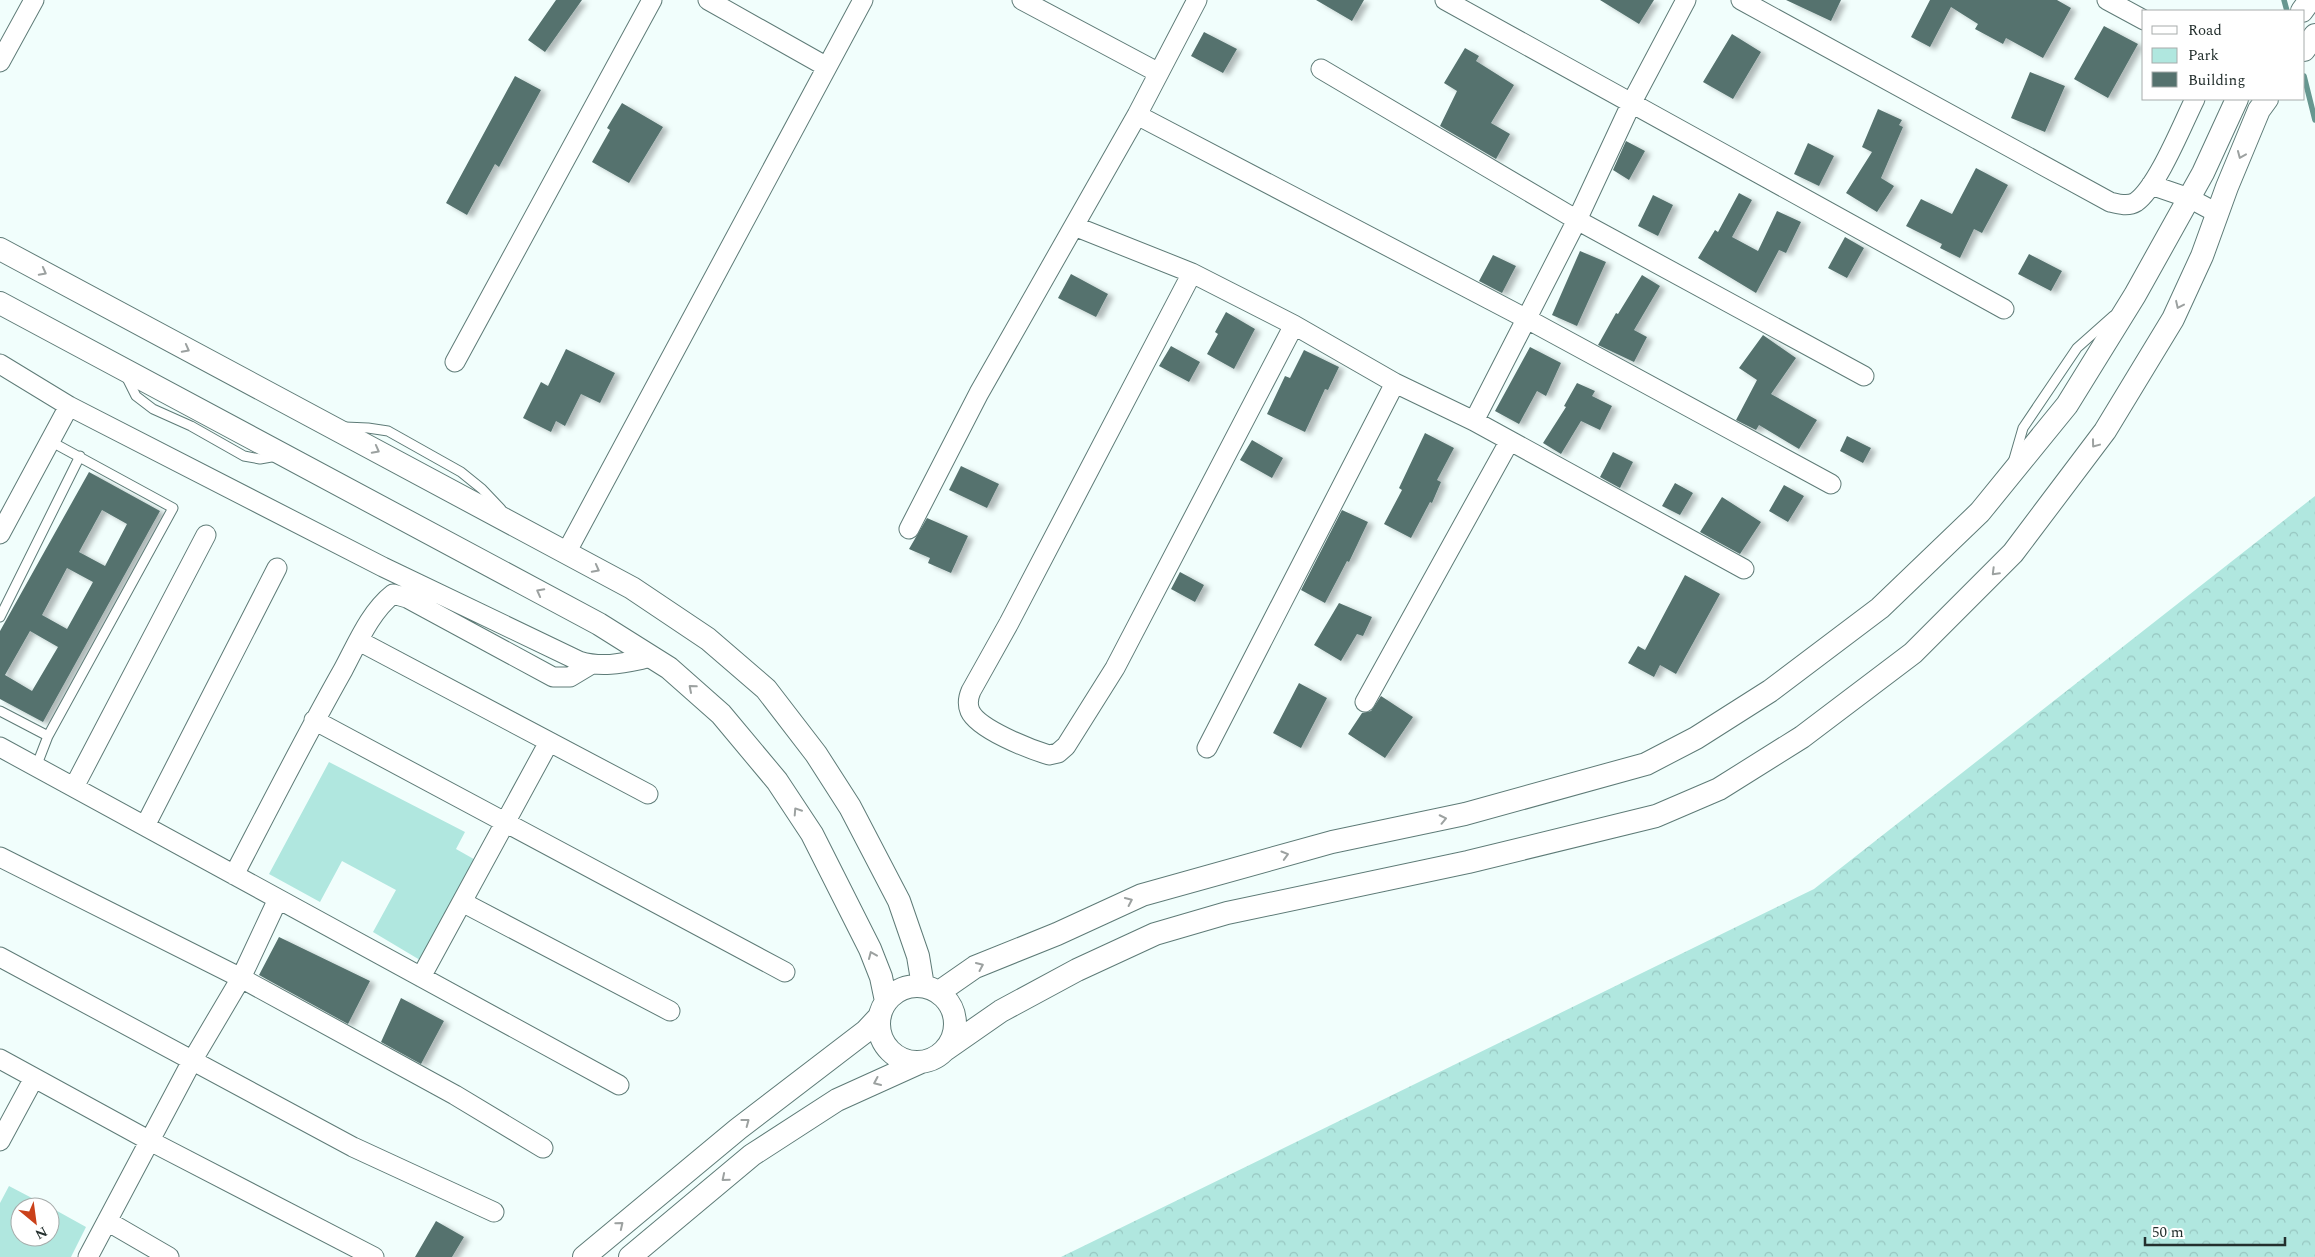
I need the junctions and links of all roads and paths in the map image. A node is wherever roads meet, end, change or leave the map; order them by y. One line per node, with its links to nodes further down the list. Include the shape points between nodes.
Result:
1 (34, 0): 14 (street)
2 (652, 0): 34 (street)
3 (708, 0): 15 (street)
4 (863, 0): 15 (street)
5 (1022, 0): 17 (street)
6 (1197, 0): 17 (street)
7 (1445, 0): 20 (street)
8 (1686, 0): 20 (street)
9 (1741, 0): 23 (street, via 2110,202 2123,205 2135,202)
10 (2107, 0): 11 (street)
11 (2142, 19)
12 (2315, 35): 13 (street)
13 (2305, 49)
14 (2, 54)
15 (827, 67): 48 (street)
16 (1321, 69): 26 (street)
17 (1159, 73): 22 (street)
18 (2194, 100): 23 (street)
19 (2236, 100): 24 (street)
20 (1632, 102): 26 (street); 31 (street)
21 (2263, 104): 25 (street, one-way to 25)
22 (1137, 115): 27 (street); 32 (street)
23 (2152, 185): 24 (street)
24 (2189, 198): 25 (street); 75 (street, one-way to 24, via 1142,895 1332,842 1465,814 1646,764 1696,738 1770,691 1880,608 1980,512 2067,404 2135,295)
25 (2217, 213): 78 (street, one-way to 78, via 2202,256 2173,318 2105,430 2013,553 1913,653 1802,737 1719,789 1656,816 1468,862 1227,913 1155,934 1001,1011)
26 (1577, 220): 32 (street); 36 (street)
27 (1074, 226): 29 (street); 45 (street, via 979,393)
28 (0, 249): 48 (street, one-way to 48)
29 (1192, 273): 33 (street); 33 (street, via 971,691 969,709 980,723 1049,755 1066,746 1115,668)
30 (0, 303): 53 (street, one-way to 30)
31 (2004, 309)
32 (1527, 319): 39 (street); 43 (street)
33 (1294, 325): 37 (street)
34 (456, 362)
35 (0, 364): 38 (street)
36 (1864, 376)
37 (1395, 383): 39 (street); 61 (street)
38 (69, 406): 40 (street); 54 (street, via 383,567)
39 (1474, 421): 41 (street)
40 (50, 442): 42 (lane); 44 (street)
41 (1509, 442): 50 (street); 55 (street)
42 (80, 456): 51 (lane); 58 (lane, via 173,508)
43 (1831, 484)
44 (6, 509): 46 (street)
45 (909, 529)
46 (0, 534)
47 (206, 535): 63 (street)
48 (566, 553): 75 (street, one-way to 75, via 632,588 708,640 766,690 816,754 850,807 899,901)
49 (277, 568): 66 (street)
50 (1744, 569)
51 (0, 616)
52 (359, 641): 54 (street, via 382,603 393,594 400,594 553,678 570,677); 57 (street); 59 (street)
53 (653, 656): 54 (street, via 611,666); 76 (street, one-way to 53, via 881,977 812,834 777,781 721,714)
54 (590, 665)
55 (1365, 702)
56 (0, 711): 58 (lane)
57 (314, 720): 65 (street); 68 (street)
58 (48, 736): 62 (lane)
59 (549, 742): 64 (street); 65 (street)
60 (0, 747): 62 (street)
61 (1207, 748)
62 (36, 767): 63 (street)
63 (74, 788): 66 (street)
64 (648, 794)
65 (506, 823): 70 (street); 72 (street)
66 (145, 826): 68 (street)
67 (0, 857): 74 (street)
68 (234, 875): 69 (street)
69 (278, 899): 73 (street); 74 (street)
70 (462, 902): 73 (street); 77 (street)
71 (0, 957): 80 (street)
72 (785, 972)
73 (421, 977): 83 (street)
74 (241, 978): 80 (street); 86 (street, via 455,1095)
75 (931, 989): 76 (street, via 906,987 894,993); 78 (street, via 951,1005 956,1022 954,1036)
76 (883, 1009): 81 (street, via 880,1034 888,1049 905,1060); 93 (street, one-way to 76, via 738,1129 866,1030)
77 (670, 1011)
78 (946, 1050): 81 (street)
79 (0, 1059): 82 (street)
80 (192, 1061): 85 (street); 87 (street, via 353,1148)
81 (921, 1062): 89 (street, one-way to 89, via 836,1100 752,1155)
82 (34, 1078): 84 (street); 85 (street)
83 (618, 1085)
84 (0, 1141)
85 (150, 1141): 88 (street); 92 (street)
86 (543, 1148)
87 (494, 1212)
88 (107, 1221): 90 (street); 91 (street)
89 (640, 1253)
90 (88, 1257)
91 (170, 1257)
92 (374, 1257)
93 (584, 1257)

